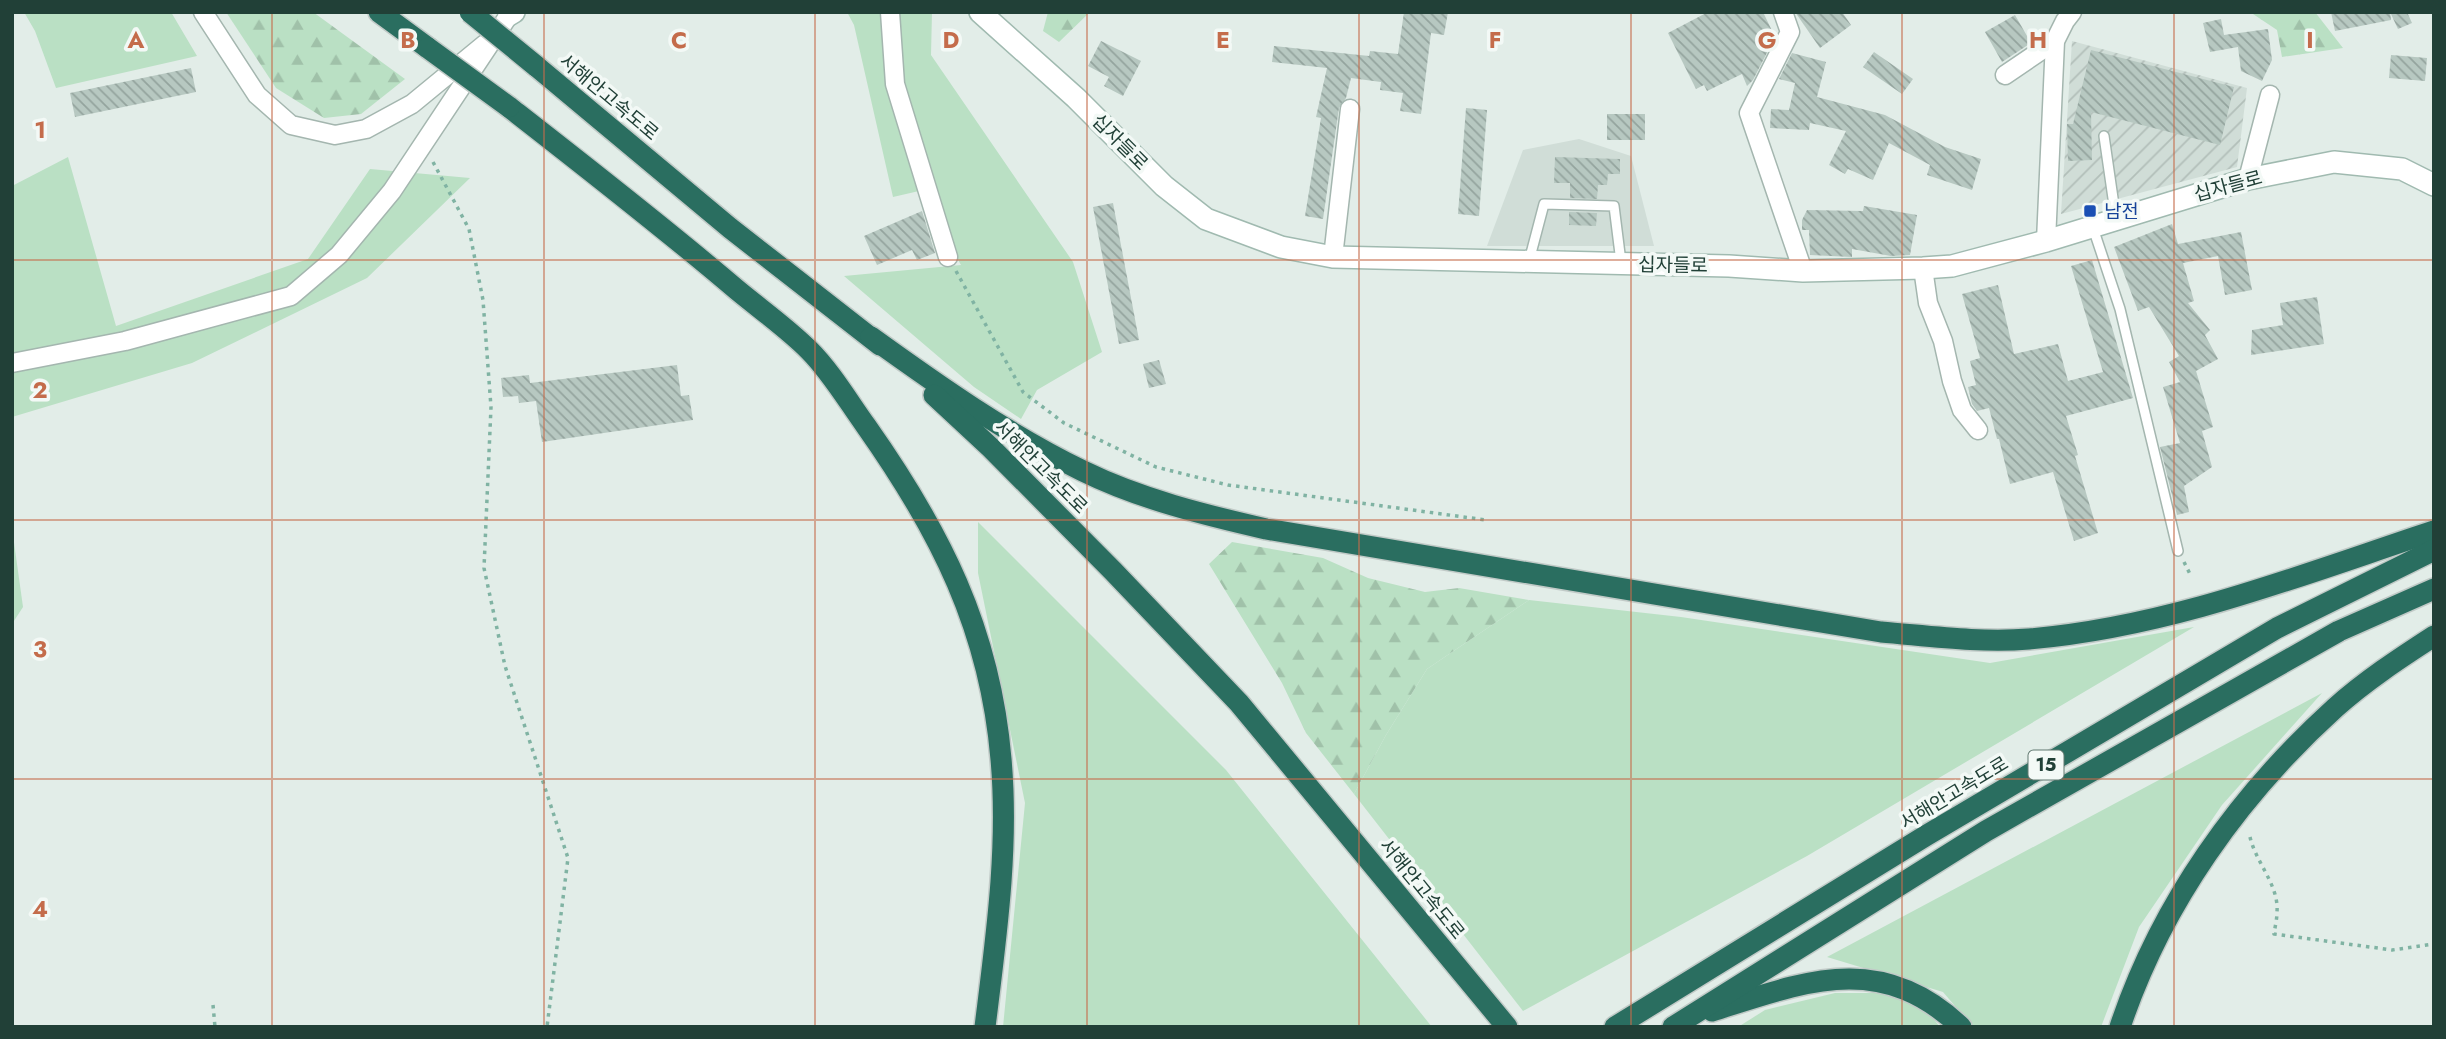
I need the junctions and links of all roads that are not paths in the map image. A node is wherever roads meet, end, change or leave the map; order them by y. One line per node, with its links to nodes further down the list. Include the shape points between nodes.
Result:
1 (203, 12): 8 (street, via 257,95 291,125 335,135 366,129 412,104)
2 (379, 12): 34 (highway, bridge, via 675,236 810,351 926,517 974,626 1001,757 1002,859)
3 (470, 12): 25 (highway, 서해안고속도로, bridge, via 730,228)
4 (890, 12): 19 (street, via 895,84)
5 (980, 12): 20 (main road, 십자들로, via 1164,186 1206,219 1281,247)
6 (1783, 12): 24 (street, via 1790,32 1749,113)
7 (2072, 12): 9 (street)
8 (509, 18): 26 (street, via 392,191 339,255 291,296 125,341)
9 (2055, 41): 10 (street); 18 (street)
10 (2005, 75)
11 (2270, 95): 14 (street)
12 (1350, 109): 20 (street)
13 (2104, 136): 16 (lane)
14 (2248, 179): 15 (main road, 십자들로, via 2334,162 2402,169); 16 (main road, 십자들로)
15 (2434, 185)
16 (2116, 219): 17 (main road, 십자들로)
17 (2093, 226): 18 (main road, 십자들로); 30 (lane, via 2120,309)
18 (2046, 241): 23 (main road, 십자들로, via 1952,266)
19 (948, 257)
20 (1333, 257): 21 (main road, 십자들로)
21 (1529, 262): 22 (main road, 십자들로); 22 (lane, via 1544,204 1614,206)
22 (1622, 264): 24 (main road, 십자들로)
23 (1923, 268): 24 (main road, 십자들로); 27 (street, via 1928,303 1952,381 1962,410)
24 (1803, 271)
25 (871, 337): 28 (highway, via 952,395 1049,453 1085,472 1211,517 1881,632 2027,639 2135,624 2253,591); 35 (highway, 서해안고속도로, via 990,448 1239,703)
26 (12, 363)
27 (1978, 430)
28 (2434, 531)
29 (2434, 550): 36 (highway, 서해안고속도로 / 15, via 2277,628)
30 (2178, 551)
31 (2434, 589): 33 (highway, 15, via 2339,631 1986,831)
32 (2434, 636): 38 (highway, via 2336,707 2277,765 2214,843 2166,919)
33 (1678, 1023): 37 (highway, via 1788,987 1843,978 1868,979 1913,993)
34 (985, 1027)
35 (1507, 1027)
36 (1615, 1027)
37 (1961, 1027)
38 (2120, 1027)

